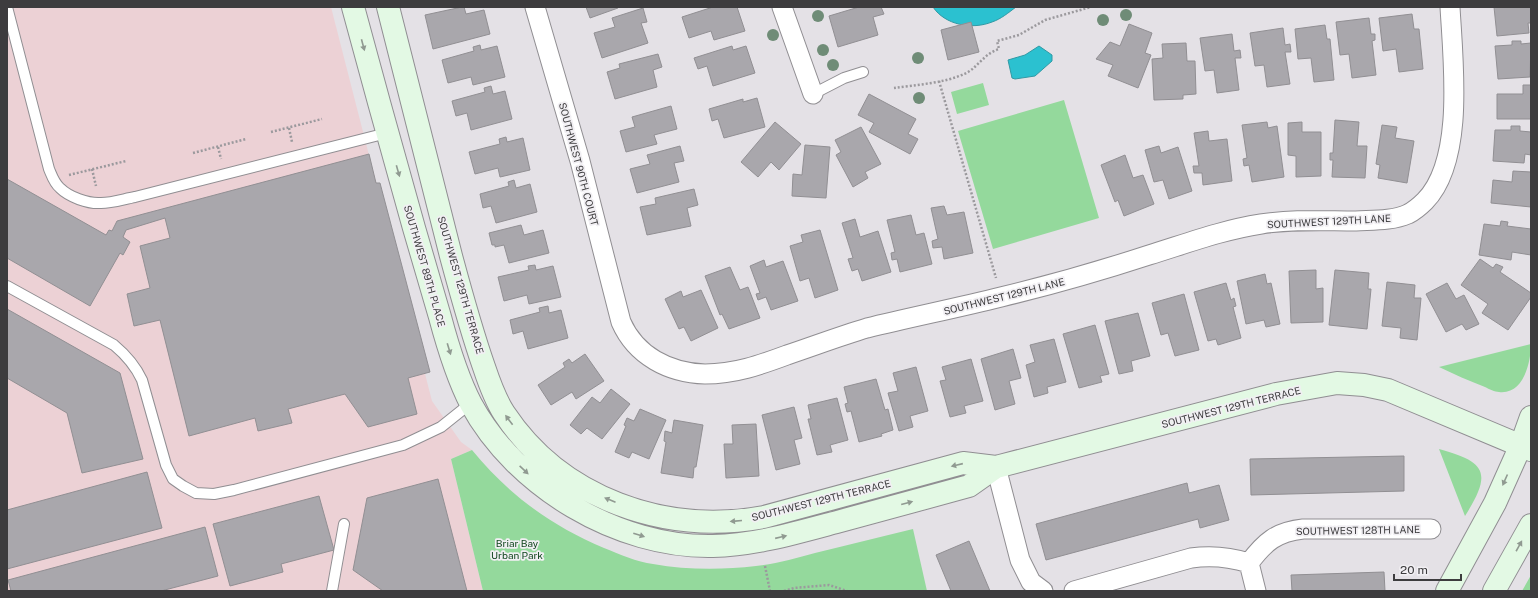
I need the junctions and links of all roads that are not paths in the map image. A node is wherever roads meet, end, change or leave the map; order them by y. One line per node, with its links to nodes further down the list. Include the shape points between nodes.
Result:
1 (7, 7): 7 (lane)
2 (353, 7): 10 (street, SOUTHWEST 89TH PLACE, one-way to 10)
3 (388, 7): 16 (street, SOUTHWEST 129TH TERRACE, one-way to 3, via 963,463 764,517 710,522 674,520 627,507 590,491 555,468 503,412 489,381 464,303)
4 (535, 7): 12 (street, SOUTHWEST 90TH COURT, via 580,160)
5 (782, 7): 9 (street)
6 (1450, 7): 12 (street, SOUTHWEST 129TH LANE, via 1453,85 1449,151 1439,182 1425,201 1408,214 1379,220 1276,222 1235,229 1090,274 847,334 734,372 704,374 660,364 637,347)
7 (9, 22): 10 (lane, via 49,169 60,189 89,202 100,203 135,197)
8 (863, 72): 9 (lane, via 844,78)
9 (813, 94)
10 (387, 133): 13 (street, SOUTHWEST 89TH PLACE, one-way to 13, via 451,356)
11 (7, 286): 13 (lane, via 114,345 126,355 142,380 164,458 173,479 196,492 214,494 234,490 404,446 441,427)
12 (621, 322)
13 (471, 403): 17 (street, SOUTHWEST 89TH PLACE, one-way to 17, via 491,436 526,472)
14 (1531, 417): 15 (street)
15 (1526, 447): 16 (street, SOUTHWEST 129TH TERRACE, via 1388,390 1337,383 1276,394); 26 (street, one-way to 26)
16 (996, 467): 17 (street, SOUTHWEST 129TH TERRACE, one-way to 16, via 595,518 648,538 689,545 732,545 788,535 968,486); 23 (street, via 1020,560 1031,582)
17 (554, 494)
18 (344, 524): 22 (lane)
19 (1531, 525): 27 (street, one-way to 19)
20 (1431, 529): 21 (street, SOUTHWEST 128TH LANE, via 1288,531 1268,541)
21 (1249, 563): 24 (street, via 1230,558 1196,558); 25 (street)
22 (332, 591)
23 (1043, 591)
24 (1074, 591)
25 (1256, 591)
26 (1447, 591)
27 (1494, 591)

